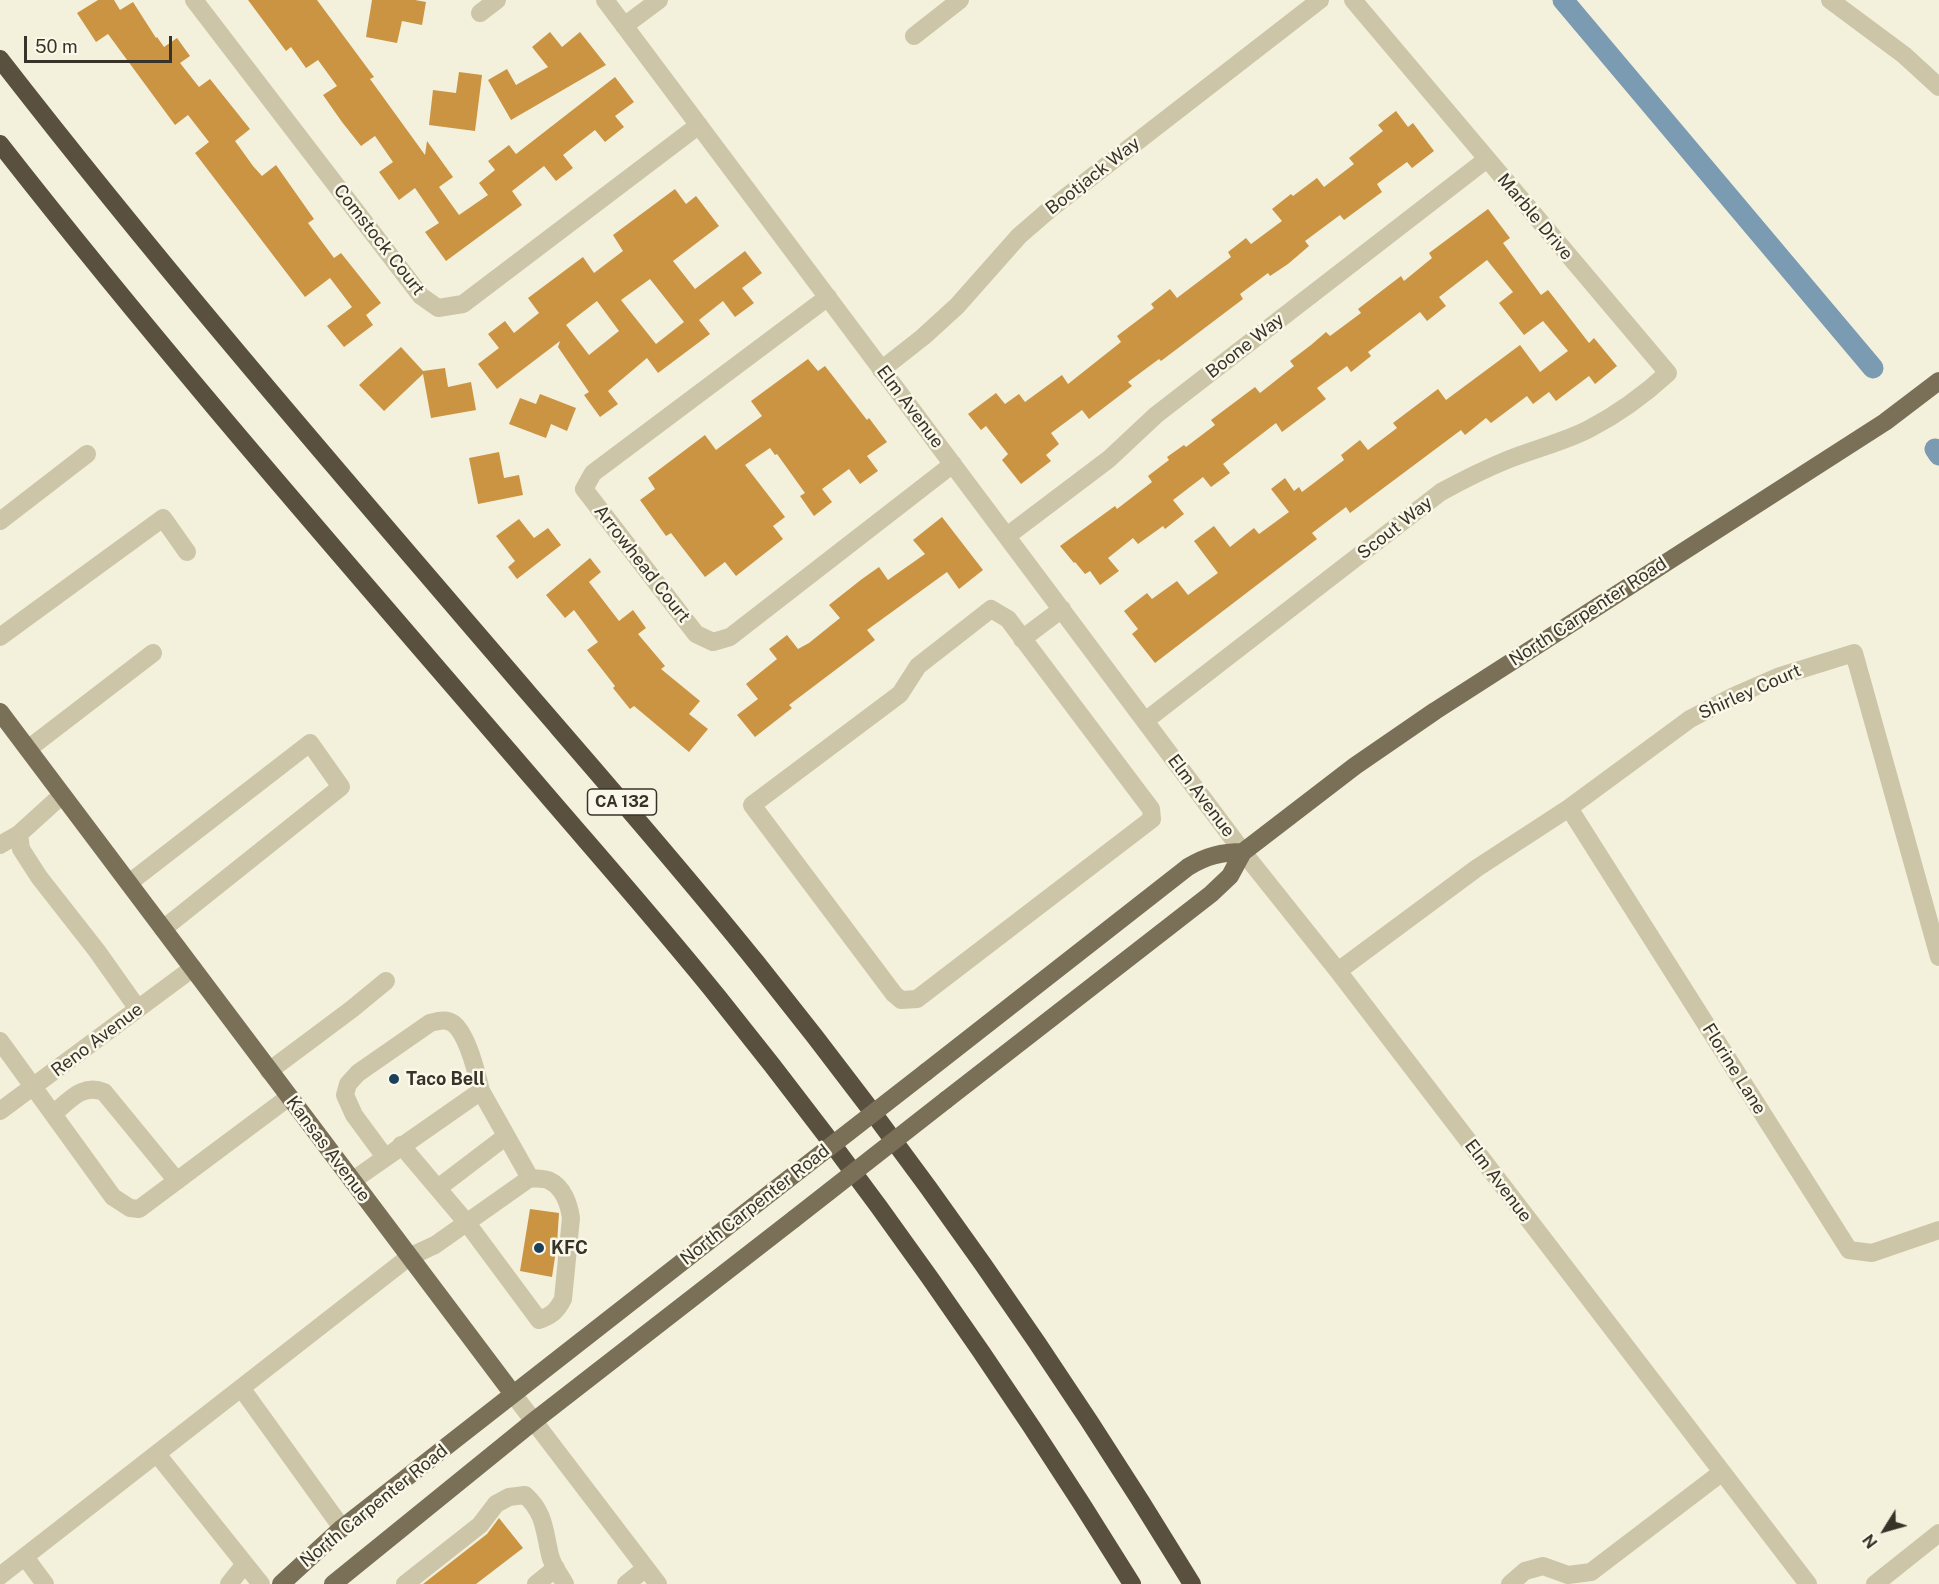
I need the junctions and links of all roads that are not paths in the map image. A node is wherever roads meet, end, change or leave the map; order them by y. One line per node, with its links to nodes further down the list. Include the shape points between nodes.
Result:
1 (194, 0): 14 (street, Comstock Court, via 421,296 438,308 463,304)
2 (497, 0): 9 (street)
3 (605, 0): 10 (street, Elm Avenue)
4 (659, 0): 10 (street)
5 (960, 0): 11 (street)
6 (1320, 0): 18 (street, Bootjack Way, via 1049,210 1019,236 957,306)
7 (1353, 0): 16 (street, Marble Drive)
8 (1830, 0): 13 (street)
9 (480, 13)
10 (624, 26): 14 (street, Elm Avenue)
11 (914, 36)
12 (0, 58): 84 (highway, CA 132, via 199,308 710,904 803,1020 938,1199 1025,1323)
13 (1939, 87)
14 (699, 125): 17 (street, Elm Avenue)
15 (0, 144): 83 (highway, CA 132, via 153,334 668,936 762,1052 877,1204 982,1353)
16 (1487, 159): 19 (street, Marble Drive); 24 (street, Boone Way, via 1156,415 1109,459)
17 (828, 297): 18 (street, Elm Avenue); 22 (street, Arrowhead Court, via 593,473 584,489 696,634 713,642 730,637)
18 (881, 370): 22 (street, Elm Avenue)
19 (1668, 373): 31 (street, Scout Way, via 1647,392 1589,429 1470,476 1441,492)
20 (1939, 381): 37 (main road, North Carpenter Road, via 1885,422 1435,711 1355,766)
21 (87, 454): 23 (street)
22 (953, 464): 24 (street, Elm Avenue)
23 (0, 521)
24 (1007, 536): 26 (street, Elm Avenue)
25 (187, 552): 27 (street, via 163,518)
26 (1062, 609): 28 (street); 31 (street, Elm Avenue)
27 (0, 637)
28 (1022, 639): 28 (street, via 1151,810 1152,819 917,999 901,1000 752,805 900,694 918,666 991,609 1008,619)
29 (153, 653): 32 (street)
30 (0, 712): 32 (main road, Kansas Avenue)
31 (1145, 721): 37 (street, Elm Avenue)
32 (28, 749): 33 (main road, Kansas Avenue)
33 (62, 795): 35 (street); 38 (main road, Kansas Avenue)
34 (1569, 808): 40 (street, Shirley Court, via 1690,719 1780,676 1854,653); 42 (street, Shirley Court, via 1477,868); 60 (street, Florine Lane, via 1849,1250 1872,1253)
35 (19, 834): 36 (street); 44 (street, via 21,849 39,877)
36 (0, 845)
37 (1243, 852): 42 (street, Elm Avenue); 63 (main road, North Carpenter Road, bridge, via 1214,854 1188,867); 64 (main road, North Carpenter Road, bridge, via 1230,876 1216,890)
38 (129, 883): 39 (main road, Kansas Avenue); 39 (street, via 310,743 341,787)
39 (163, 929): 41 (main road, Kansas Avenue)
40 (1939, 957)
41 (193, 968): 44 (street, Reno Avenue); 46 (main road, Kansas Avenue)
42 (1338, 971): 66 (street, Elm Avenue)
43 (386, 981): 46 (street)
44 (138, 1009): 47 (street, Reno Avenue)
45 (0, 1041): 47 (street)
46 (269, 1071): 49 (main road, Kansas Avenue)
47 (34, 1087): 50 (street, Reno Avenue); 51 (street)
48 (481, 1091): 52 (street); 53 (street); 54 (street, via 472,1059 454,1024 444,1020 430,1023 348,1084 345,1095 354,1115)
49 (289, 1097): 56 (street); 57 (main road, Kansas Avenue)
50 (1, 1110)
51 (53, 1114): 56 (street, via 83,1090 94,1088 104,1092); 56 (street, via 113,1197 130,1208 139,1209)
52 (505, 1137): 55 (street); 58 (street)
53 (401, 1145): 54 (street); 58 (street)
54 (385, 1157): 57 (street)
55 (531, 1178): 59 (street); 59 (street, via 550,1181 569,1206 563,1299 557,1310 538,1320)
56 (177, 1181)
57 (352, 1181): 61 (main road, Kansas Avenue)
58 (438, 1188): 59 (street)
59 (467, 1223): 61 (street)
60 (1939, 1230)
61 (409, 1257): 62 (street); 63 (main road, Kansas Avenue)
62 (242, 1389): 65 (street); 67 (street)
63 (513, 1394): 64 (street, Kansas Avenue); 67 (main road, North Carpenter Road)
64 (534, 1421): 71 (street, Kansas Avenue); 78 (main road, North Carpenter Road)
65 (157, 1454): 69 (street); 70 (street)
66 (1721, 1473): 85 (street, via 1591,1572 1568,1575 1543,1566 1525,1571); 86 (street, Elm Avenue)
67 (342, 1528): 77 (main road, North Carpenter Road)
68 (1939, 1533): 87 (street)
69 (24, 1557): 72 (street); 74 (street)
70 (244, 1565): 75 (street); 76 (street)
71 (646, 1568): 81 (street); 82 (street, Kansas Avenue)
72 (0, 1576)
73 (560, 1576): 79 (street, via 550,1557 545,1527 535,1504 525,1495 496,1504 480,1525); 80 (street)
74 (45, 1584)
75 (229, 1584)
76 (261, 1584)
77 (281, 1584)
78 (333, 1584)
79 (405, 1584)
80 (536, 1584)
81 (626, 1584)
82 (658, 1584)
83 (1132, 1584)
84 (1192, 1584)
85 (1509, 1584)
86 (1808, 1584)
87 (1875, 1584)

